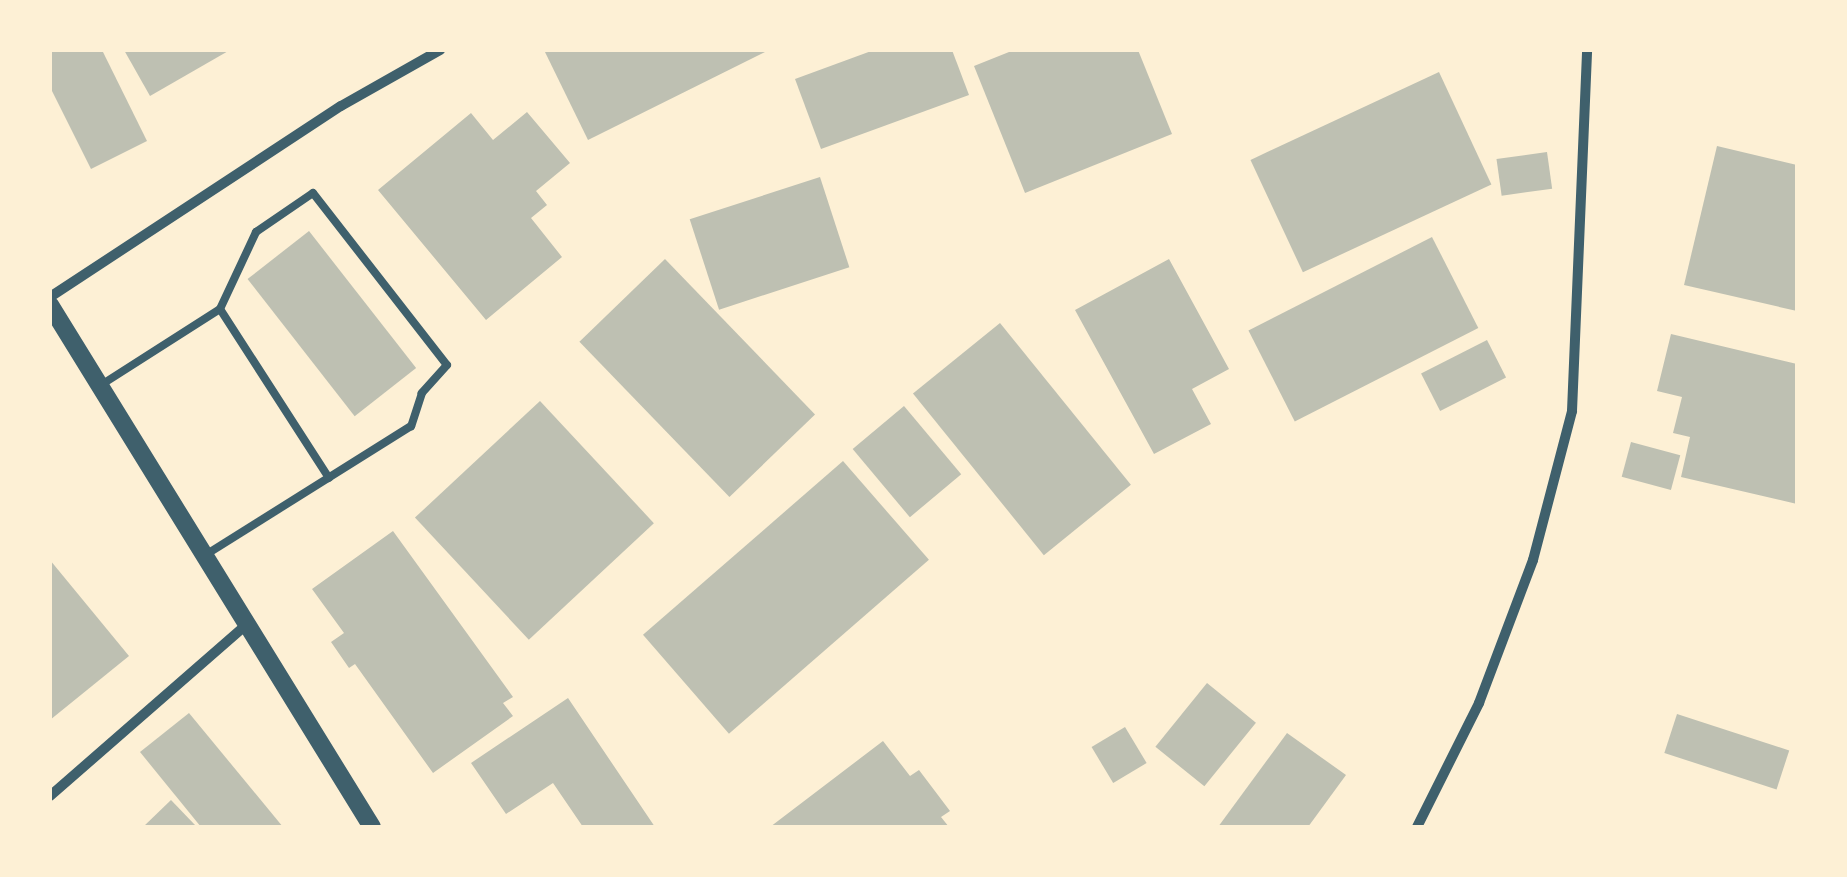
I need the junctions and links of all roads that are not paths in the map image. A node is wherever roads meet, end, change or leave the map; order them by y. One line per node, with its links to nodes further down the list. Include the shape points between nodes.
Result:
1 (440, 50): 3 (street, via 341,106)
2 (1587, 50): 11 (street, via 1572,410 1533,560 1479,702)
3 (50, 301): 5 (street)
4 (220, 309): 5 (lane); 6 (lane); 6 (lane, via 256,232 314,193 447,365 422,393 411,426)
5 (100, 385): 7 (street)
6 (330, 478): 7 (lane)
7 (205, 555): 8 (street)
8 (247, 624): 9 (street); 10 (street)
9 (50, 796)
10 (372, 827)
11 (1417, 827)

